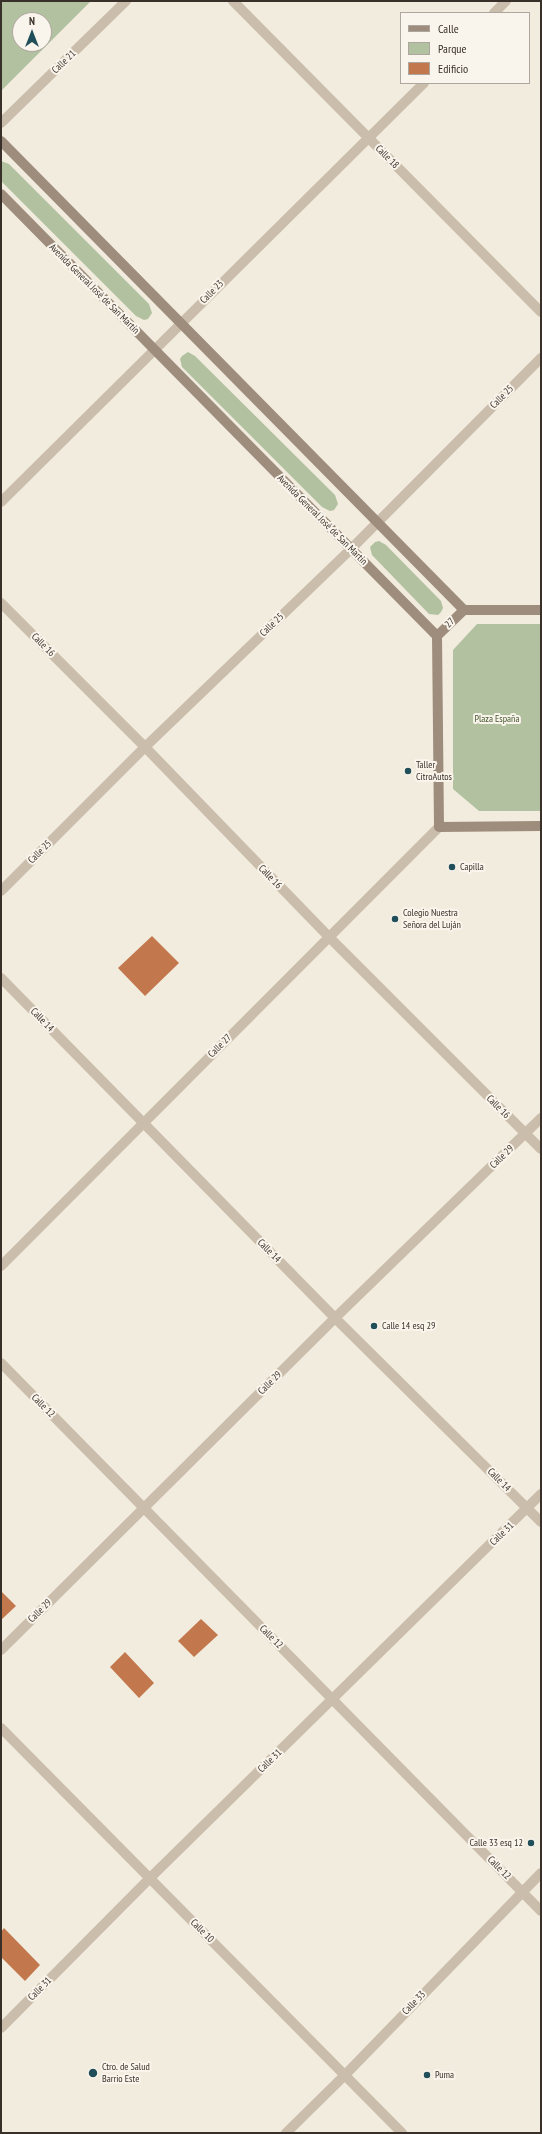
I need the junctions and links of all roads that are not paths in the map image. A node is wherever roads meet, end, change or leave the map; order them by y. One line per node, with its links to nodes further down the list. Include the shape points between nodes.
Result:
1 (126, 1): 6 (street, Calle 21)
2 (233, 1): 7 (street, Calle 18)
3 (506, 1): 4 (street)
4 (495, 12)
5 (423, 84): 7 (street, Calle 23)
6 (1, 123)
7 (368, 138): 10 (street, Calle 18); 11 (street, Calle 23)
8 (1, 141): 11 (main road)
9 (1, 194): 12 (main road, Avenida General José de San Martín)
10 (541, 312)
11 (181, 323): 12 (street, Calle 23); 15 (main road)
12 (154, 350): 14 (street, Calle 23); 16 (main road, Avenida General José de San Martín)
13 (541, 358): 15 (street, Calle 25)
14 (1, 502)
15 (377, 522): 16 (street, Calle 25); 18 (main road)
16 (351, 549): 20 (main road, Avenida General José de San Martín); 21 (street, Calle 25)
17 (1, 603): 21 (street, Calle 16)
18 (464, 610): 19 (main road); 20 (main road, 27)
19 (541, 610)
20 (437, 636): 23 (main road)
21 (145, 747): 24 (street, Calle 25); 25 (street, Calle 16)
22 (541, 826): 23 (main road)
23 (439, 827): 25 (street, Calle 27)
24 (1, 891)
25 (329, 937): 28 (street, Calle 27); 29 (street, Calle 16)
26 (1, 978): 28 (street, Calle 14)
27 (541, 1118): 29 (street, Calle 29)
28 (143, 1124): 31 (street, Calle 27); 32 (street, Calle 14)
29 (526, 1134): 30 (street, Calle 16); 32 (street, Calle 29)
30 (541, 1149)
31 (1, 1266)
32 (335, 1318): 35 (street, Calle 29); 36 (street, Calle 14)
33 (1, 1363): 35 (street, Calle 12)
34 (541, 1494): 36 (street, Calle 31)
35 (143, 1507): 38 (street, Calle 29); 39 (street, Calle 12)
36 (527, 1508): 37 (street, Calle 14); 39 (street, Calle 31)
37 (541, 1522)
38 (1, 1650)
39 (333, 1699): 42 (street, Calle 31); 43 (street, Calle 12)
40 (1, 1728): 42 (street, Calle 10)
41 (541, 1873): 43 (street, Calle 33)
42 (150, 1878): 45 (street, Calle 31); 46 (street, Calle 10)
43 (522, 1891): 44 (street, Calle 12); 46 (street, Calle 33)
44 (541, 1911)
45 (1, 2028)
46 (345, 2075): 47 (street, Calle 33); 48 (street, Calle 10)
47 (286, 2133)
48 (402, 2133)

